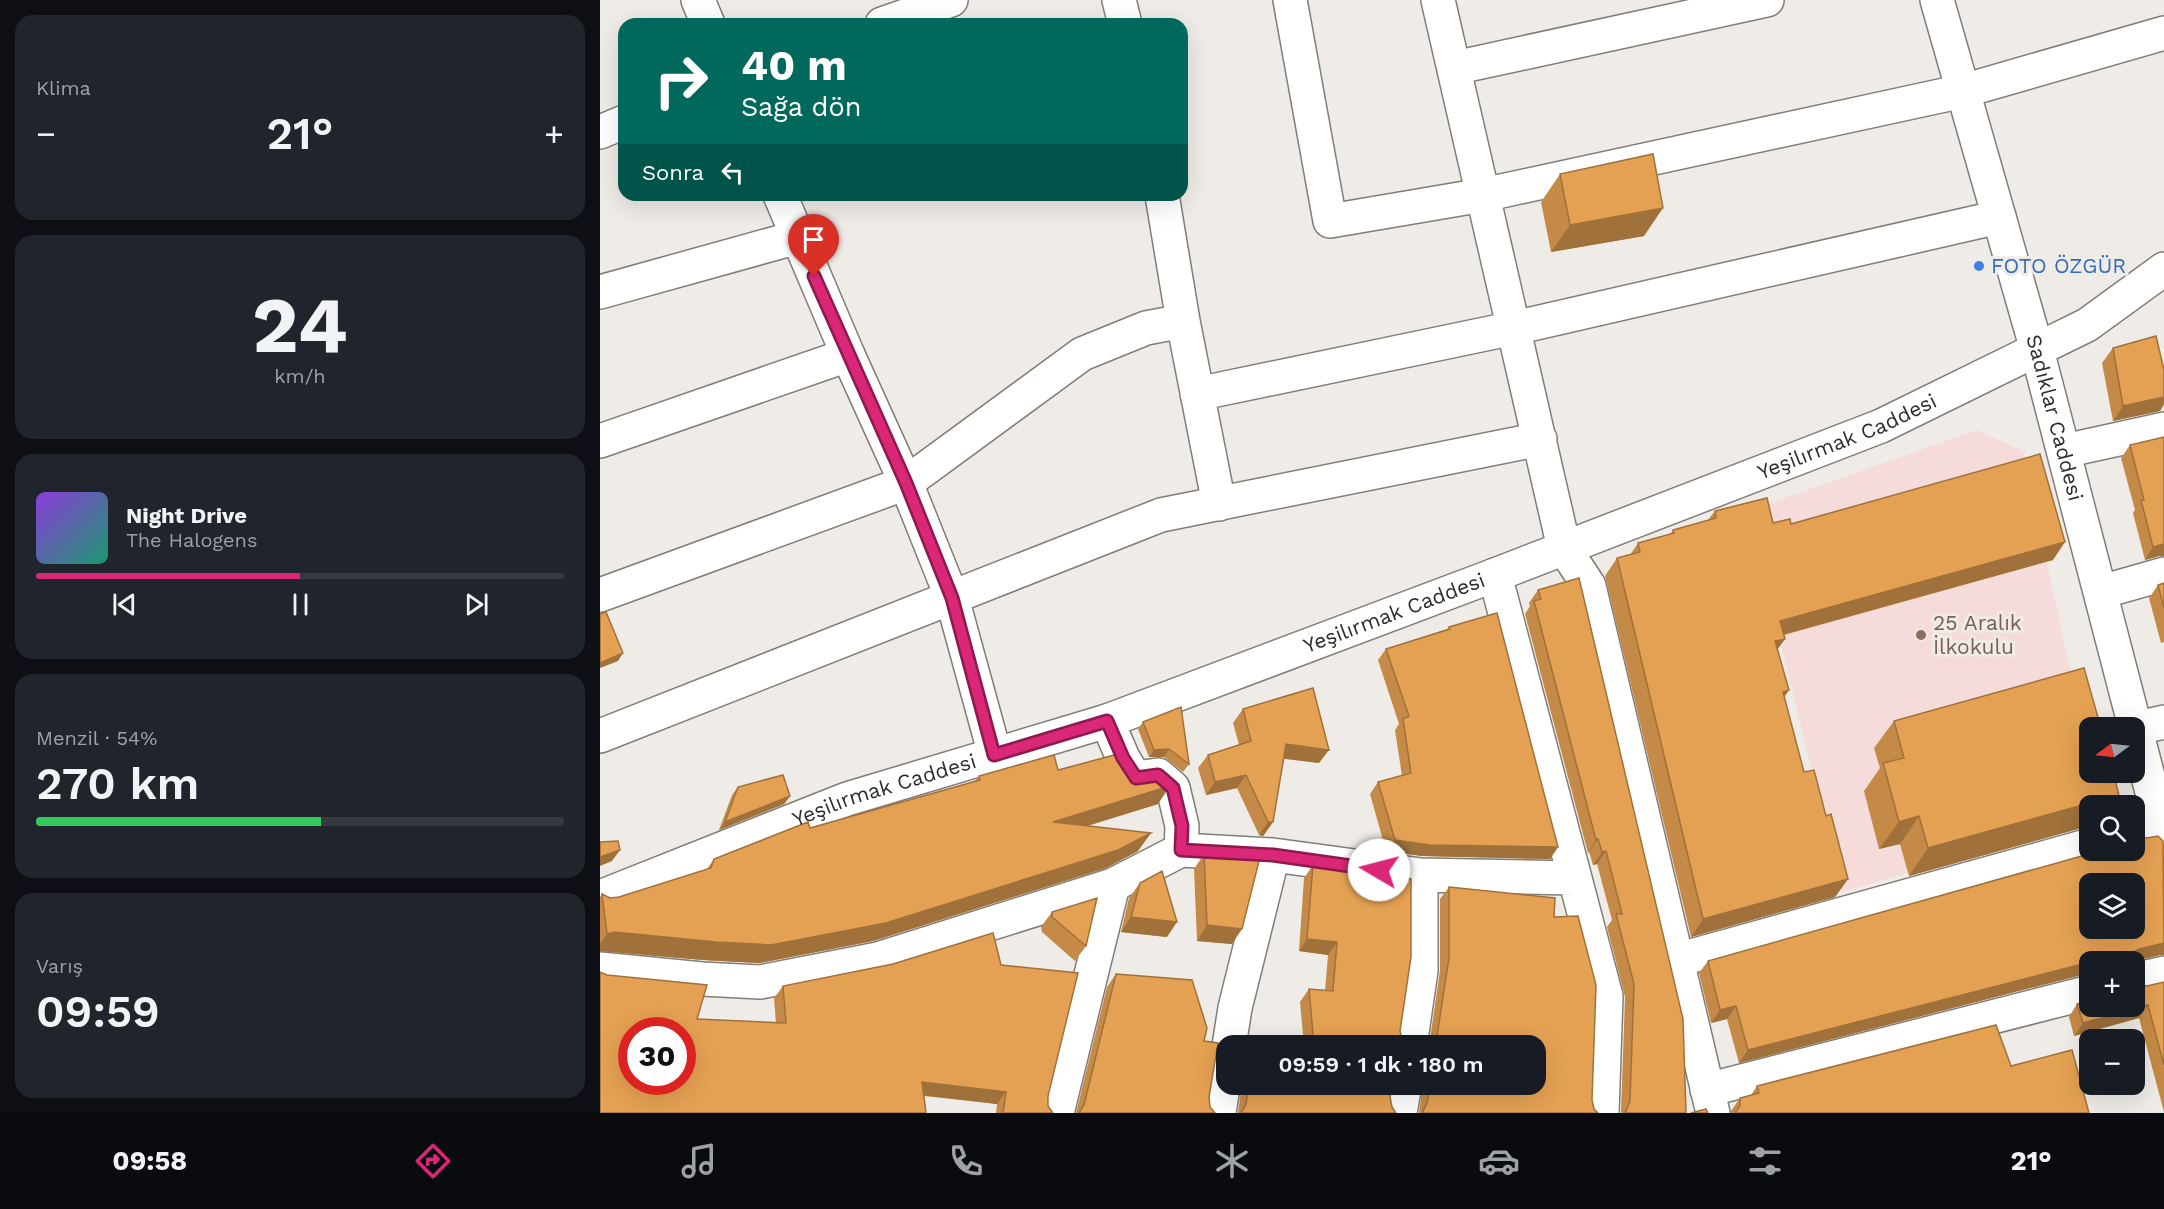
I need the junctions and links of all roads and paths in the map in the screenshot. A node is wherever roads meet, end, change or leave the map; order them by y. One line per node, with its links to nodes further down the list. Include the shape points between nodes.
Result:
1 (698, 0): 8 (street)
2 (951, 0): 9 (street)
3 (1119, 0): 10 (street)
4 (1290, 0): 16 (street, via 1330,221)
5 (1438, 0): 12 (street)
6 (1767, 0): 12 (street)
7 (1937, 0): 13 (street, Sadıklar Caddesi)
8 (706, 18)
9 (899, 18)
10 (1124, 18)
11 (2164, 33): 13 (street)
12 (1454, 68): 16 (street)
13 (1963, 91): 16 (street); 19 (street, Sadıklar Caddesi)
14 (618, 124): 15 (street)
15 (600, 132)
16 (1483, 195): 24 (street)
17 (783, 201): 20 (street)
18 (1163, 201): 23 (street)
19 (1999, 217): 24 (street); 25 (street, Sadıklar Caddesi)
20 (798, 237): 22 (street); 26 (street)
21 (2164, 269): 25 (street, Yeşilırmak Caddesi, via 2087,325)
22 (600, 292)
23 (1183, 321): 27 (street); 32 (street, via 1146,328 1082,354)
24 (1514, 328): 27 (street); 29 (street)
25 (2037, 350): 31 (street, Sadıklar Caddesi); 34 (street, Yeşilırmak Caddesi, via 1881,426)
26 (848, 355): 30 (street); 32 (street)
27 (1197, 394): 33 (street)
28 (2164, 429): 31 (street)
29 (1540, 439): 33 (street); 34 (street)
30 (600, 441)
31 (2064, 451): 37 (street, Sadıklar Caddesi)
32 (906, 483): 38 (street); 39 (street)
33 (1219, 504): 39 (street, via 1161,515)
34 (1564, 548): 36 (street, Yeşilırmak Caddesi); 52 (street, via 1589,586)
35 (2164, 574): 37 (street)
36 (1495, 575): 40 (street, Yeşilırmak Caddesi); 49 (street)
37 (2101, 592): 41 (street, Sadıklar Caddesi)
38 (600, 595)
39 (952, 598): 42 (street); 43 (street)
40 (1107, 721): 43 (street, Yeşilırmak Caddesi); 46 (street, via 1136,778 1158,775 1173,788 1182,826)
41 (2150, 725): 44 (street, Sadıklar Caddesi)
42 (600, 736)
43 (994, 755): 51 (street, Yeşilırmak Caddesi, via 847,800)
44 (2153, 832)
45 (2079, 848): 52 (street)
46 (1181, 850): 47 (street); 50 (street)
47 (1273, 855): 48 (street); 57 (street)
48 (1421, 875): 49 (street); 58 (street, via 1421,971)
49 (1575, 878): 65 (street, via 1606,996)
50 (1113, 885): 53 (street, via 878,959 760,982); 62 (street)
51 (600, 897)
52 (1677, 960): 61 (street)
53 (600, 969)
54 (2164, 973): 55 (street)
55 (2145, 977)
56 (2079, 995): 61 (street)
57 (1231, 1035)
58 (1412, 1035)
59 (1222, 1095): 63 (street)
60 (1403, 1095): 64 (street)
61 (1710, 1101)
62 (1057, 1113)
63 (1220, 1113)
64 (1400, 1113)
65 (1602, 1113)

